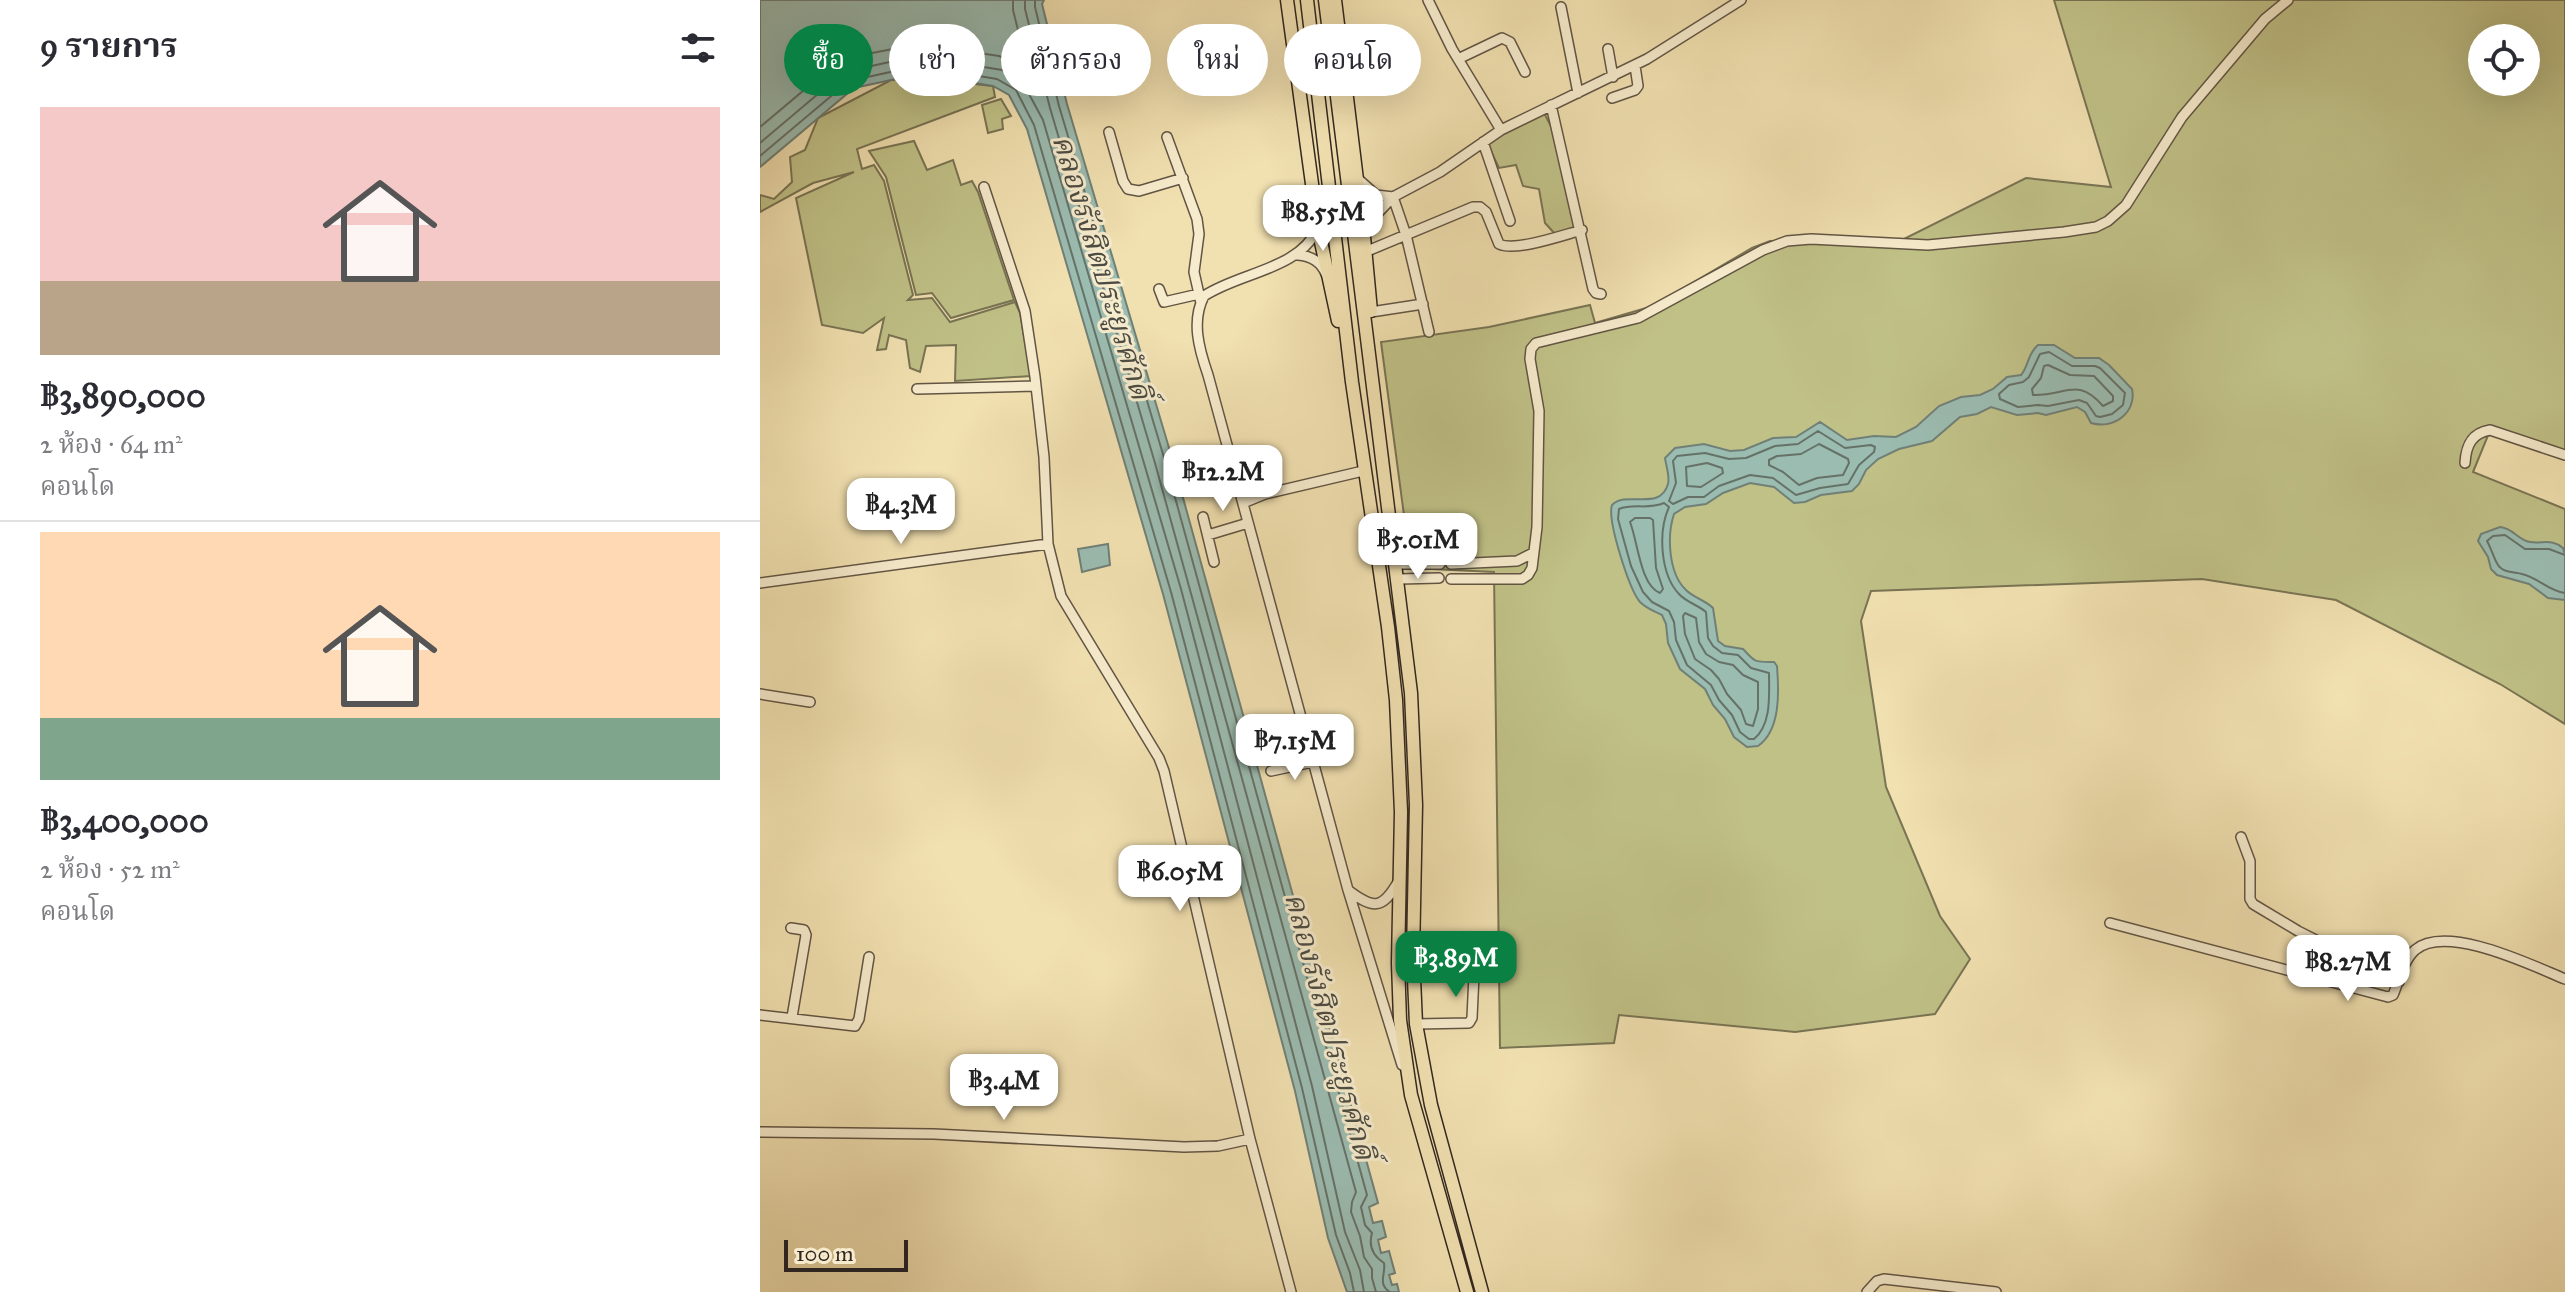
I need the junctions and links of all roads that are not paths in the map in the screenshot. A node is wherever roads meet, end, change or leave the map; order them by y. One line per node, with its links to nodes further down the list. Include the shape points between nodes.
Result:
1 (1287, 0): 26 (main road)
2 (1307, 0): 40 (main road)
3 (1325, 0): 39 (main road)
4 (1335, 0): 22 (main road)
5 (1428, 0): 10 (street)
6 (1741, 0): 11 (street)
7 (2288, 0): 53 (street, via 2257,28 2182,117 2126,205 2096,227 1928,245 1787,241 1638,318 1536,343 1530,359 1539,425)
8 (1561, 7): 14 (street)
9 (1608, 49): 13 (street)
10 (1458, 59): 12 (street, via 1502,38 1510,42); 17 (street)
11 (1635, 66): 13 (street); 15 (street, via 1635,90)
12 (1525, 72)
13 (1613, 77): 14 (street)
14 (1578, 93): 16 (street)
15 (1612, 98)
16 (1551, 105): 17 (street); 27 (street)
17 (1501, 130): 20 (street)
18 (1109, 132): 21 (street, via 1128,189 1139,191)
19 (1167, 137): 21 (street)
20 (1483, 142): 24 (street); 25 (street)
21 (1183, 178): 35 (street, via 1197,219 1194,272)
22 (1357, 178): 24 (street, via 1376,195); 29 (main road)
23 (984, 187): 41 (street, via 1025,311)
24 (1393, 197): 28 (street); 29 (street)
25 (1510, 221)
26 (1318, 228): 31 (street); 32 (main road)
27 (1582, 230): 28 (street, via 1503,247 1486,212 1473,207); 34 (street, via 1593,289)
28 (1406, 235): 30 (street); 36 (street)
29 (1364, 237): 30 (main road)
30 (1365, 252): 37 (main road)
31 (1298, 255): 32 (street, via 1316,260); 35 (street)
32 (1329, 282): 40 (main road)
33 (1159, 289): 35 (street, via 1164,302)
34 (1601, 294)
35 (1200, 298): 46 (street, via 1199,350)
36 (1423, 304): 37 (street); 38 (street)
37 (1371, 312): 39 (main road)
38 (1429, 332)
39 (1371, 379): 55 (main road)
40 (1352, 382): 47 (main road)
41 (1036, 386): 42 (street); 52 (street)
42 (917, 389)
43 (2565, 455): 44 (street, via 2490,430 2471,438)
44 (2465, 463)
45 (1176, 465): 46 (street, via 1206,473)
46 (1234, 471): 48 (street)
47 (1363, 471): 48 (street); 67 (main road, via 1395,687)
48 (1243, 503): 50 (street)
49 (1203, 517): 51 (street)
50 (1248, 523): 51 (street); 64 (street)
51 (1208, 535): 54 (street)
52 (1048, 544): 59 (street); 80 (street, via 1061,596 1164,771)
53 (1533, 553): 57 (street, via 1517,561); 61 (street, via 1532,568 1522,579)
54 (1214, 562)
55 (1396, 564): 56 (street); 60 (main road)
56 (1440, 564)
57 (1451, 564)
58 (1439, 578): 60 (street)
59 (761, 579)
60 (1399, 579): 77 (main road, via 1415,752)
61 (1451, 579)
62 (760, 694): 63 (street)
63 (810, 702)
64 (1313, 762): 65 (street); 68 (street)
65 (1271, 771)
66 (2241, 837): 74 (street, via 2250,861 2253,904)
67 (1400, 879): 68 (street, via 1381,903 1370,904); 78 (main road, via 1398,994)
68 (1348, 890): 78 (street)
69 (2110, 923): 74 (street, via 2388,997)
70 (791, 928): 76 (street, via 806,935)
71 (1475, 953): 77 (street, via 1469,1023)
72 (869, 957): 76 (street, via 857,1024)
73 (2565, 979): 74 (street, via 2496,950 2442,942 2425,943 2415,951)
74 (2399, 982)
75 (760, 1015): 76 (street)
76 (792, 1017)
77 (1416, 1024): 83 (main road, via 1431,1105)
78 (1411, 1095): 82 (main road)
79 (760, 1132): 80 (street, via 934,1134 1170,1147)
80 (1250, 1139): 81 (street)
81 (1291, 1292)
82 (1467, 1292)
83 (1482, 1292)
84 (1867, 1292): 85 (street, via 1884,1279)
85 (1996, 1292)

